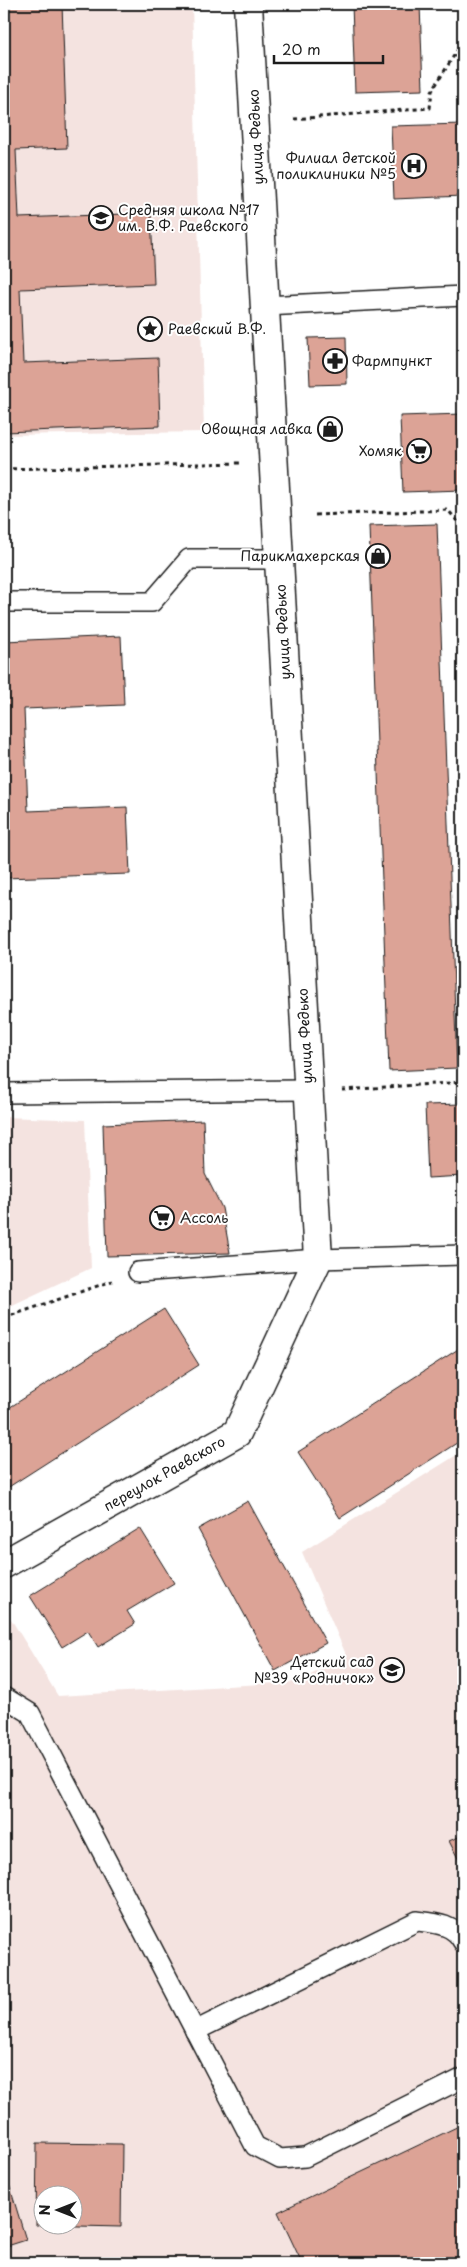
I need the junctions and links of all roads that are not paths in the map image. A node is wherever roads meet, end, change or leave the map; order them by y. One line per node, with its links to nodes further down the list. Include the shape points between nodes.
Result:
1 (248, 4): 3 (street, улица Федько)
2 (463, 296): 3 (lane)
3 (265, 306): 4 (street, улица Федько)
4 (279, 559): 5 (lane, via 189,559 152,602); 6 (street, улица Федько)
5 (4, 602)
6 (308, 1090): 7 (lane); 9 (street, улица Федько)
7 (4, 1093)
8 (463, 1255): 9 (lane)
9 (318, 1259): 10 (lane); 11 (street, переулок Раевского, via 237,1433)
10 (138, 1272)
11 (4, 1564)
12 (4, 1697): 14 (lane, via 30,1713)
13 (463, 1942): 14 (lane, via 460,1936 442,1924 417,1921)
14 (195, 2031): 15 (lane, via 255,2146 280,2159 305,2157)
15 (463, 2078)

